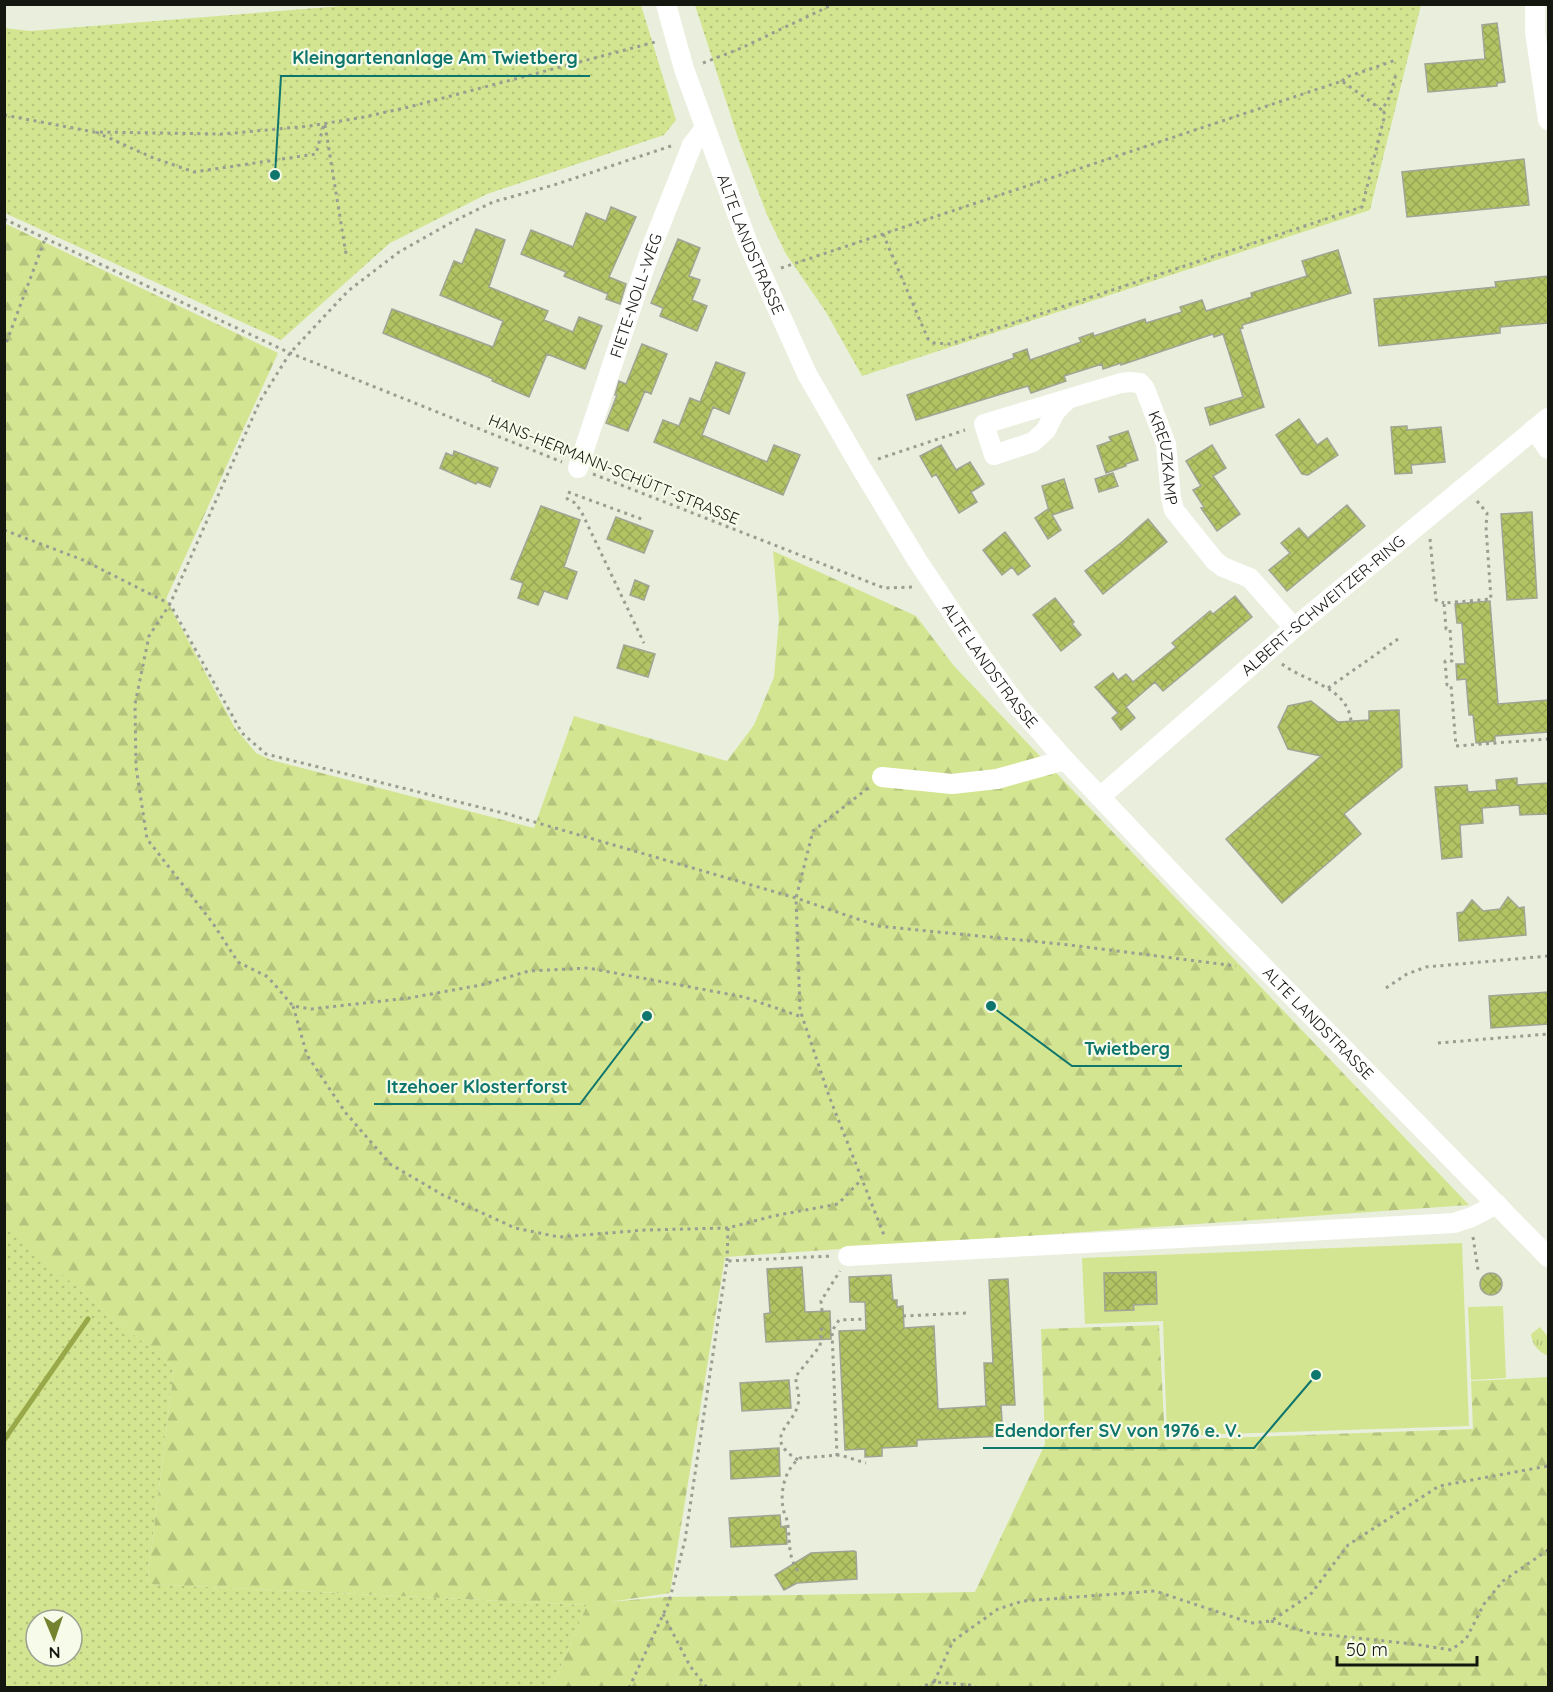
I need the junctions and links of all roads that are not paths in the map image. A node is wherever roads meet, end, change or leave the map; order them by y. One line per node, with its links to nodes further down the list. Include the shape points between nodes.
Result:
1 (666, 4): 4 (street, ALTE LANDSTRASSE)
2 (1534, 4): 3 (street)
3 (1548, 120)
4 (702, 132): 8 (street, FIETE-NOLL-WEG, via 692,145 650,251); 10 (street, ALTE LANDSTRASSE, via 807,374 860,466 984,660)
5 (1068, 399): 5 (street, KREUZKAMP, via 1033,442 994,455 984,424); 9 (street, KREUZKAMP, via 1121,383 1140,383 1166,444 1174,510 1215,561 1250,578)
6 (1541, 424): 7 (street); 9 (street, ALBERT-SCHWEITZER-RING)
7 (1548, 448)
8 (578, 468)
9 (1294, 628): 12 (street, ALBERT-SCHWEITZER-RING)
10 (1065, 760): 11 (street, via 997,779 952,784); 12 (street, ALTE LANDSTRASSE)
11 (882, 777)
12 (1100, 797): 13 (street, ALTE LANDSTRASSE)
13 (1497, 1204): 14 (street, ALTE LANDSTRASSE); 15 (street, via 1454,1223)
14 (1546, 1249)
15 (848, 1256)

